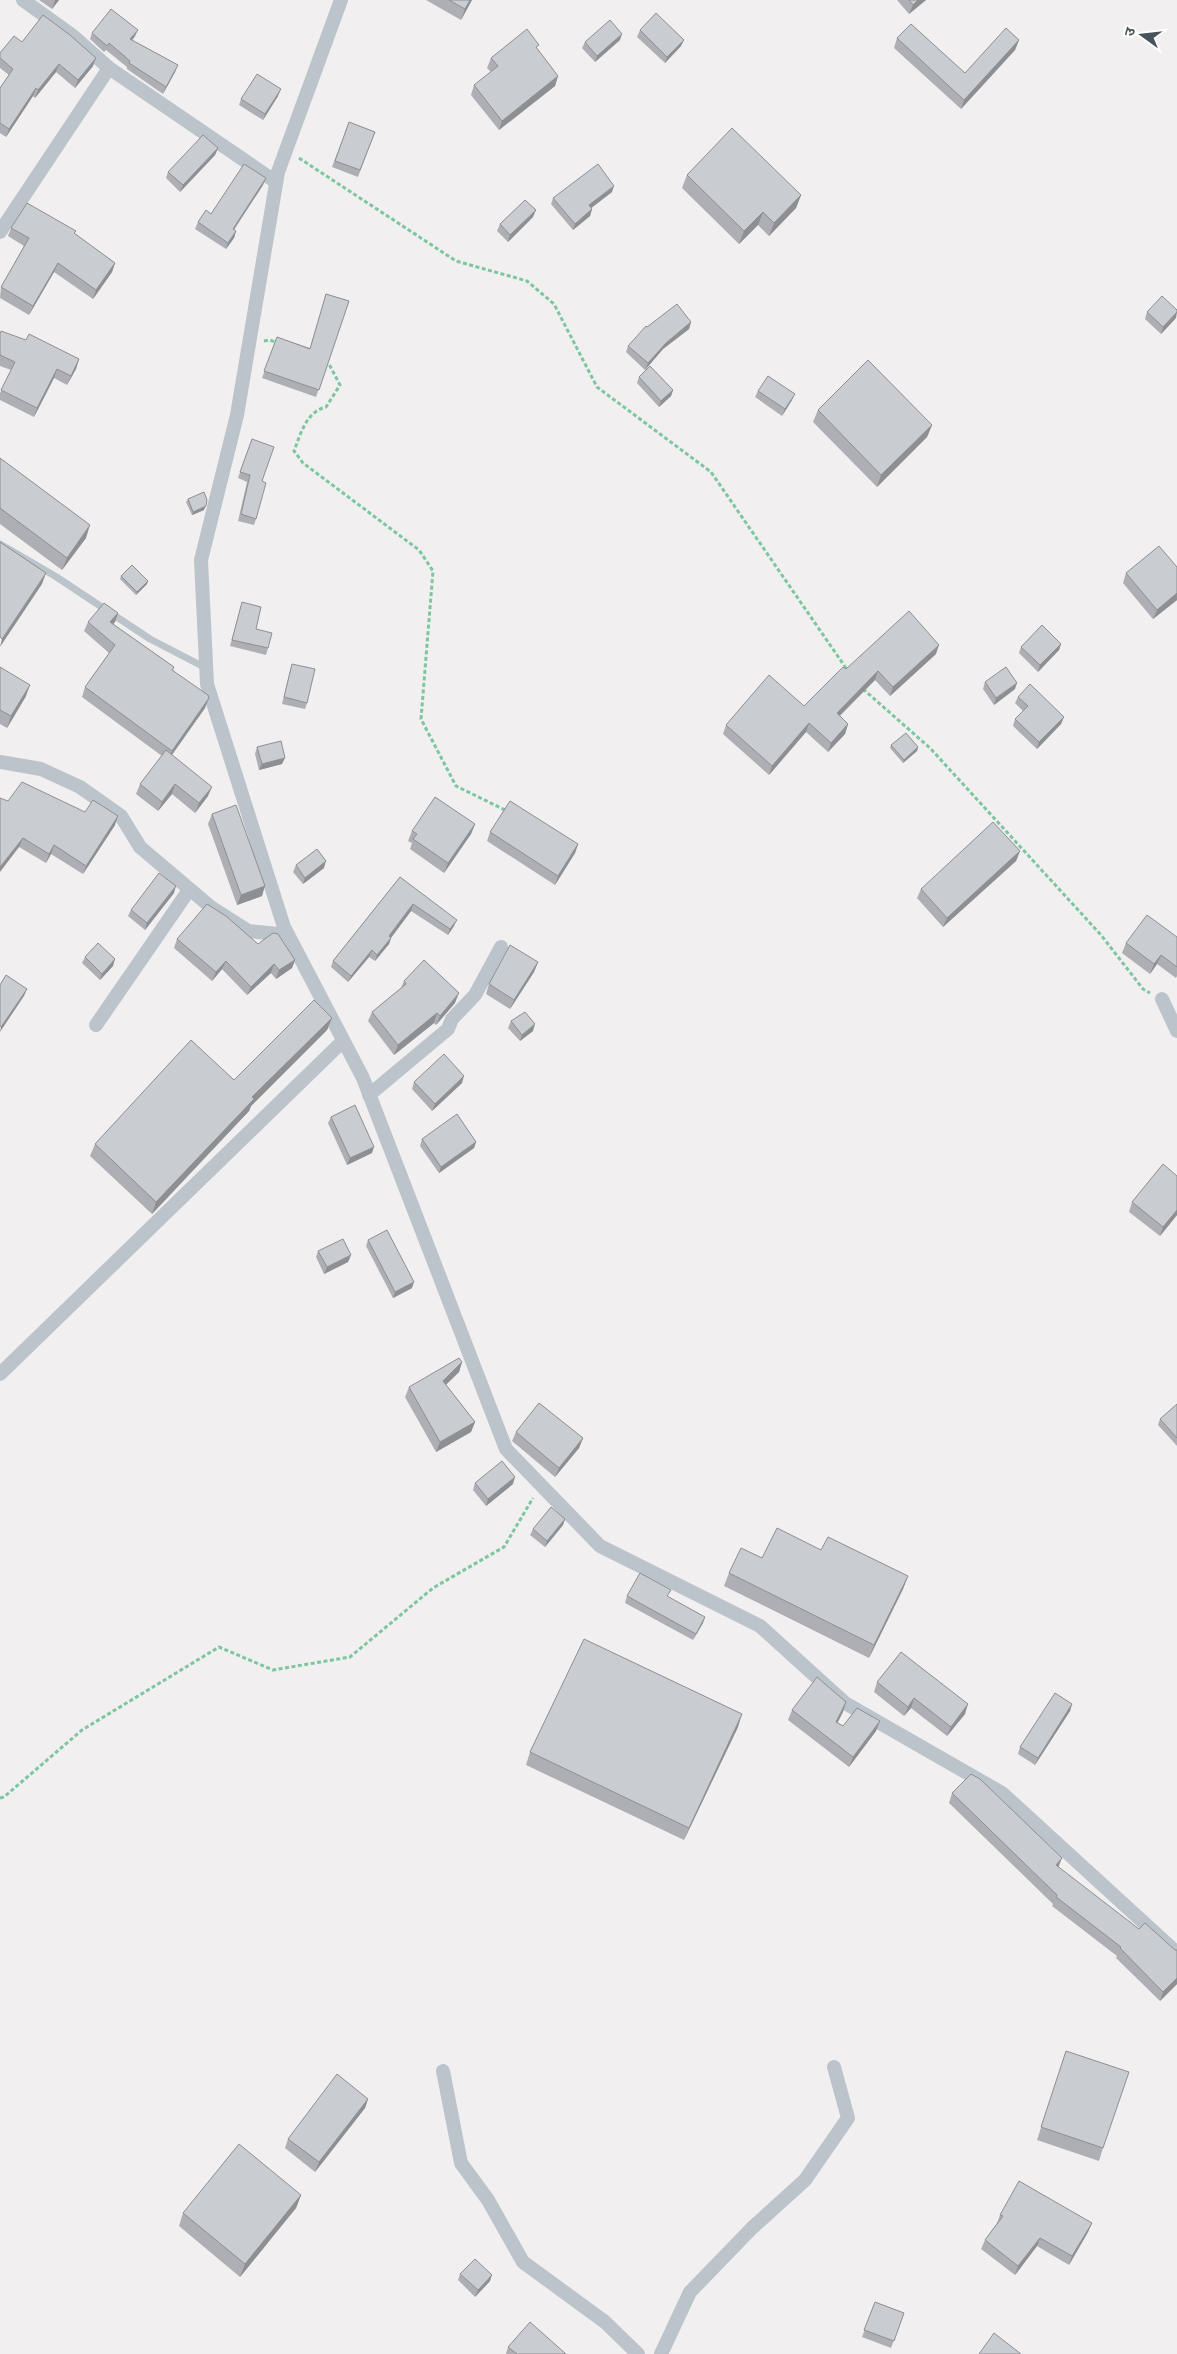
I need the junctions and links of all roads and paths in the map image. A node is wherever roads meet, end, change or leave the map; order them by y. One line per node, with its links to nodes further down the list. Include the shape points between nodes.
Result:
1 (23, 0): 3 (street, via 73,36)
2 (341, 0): 4 (street)
3 (109, 68): 5 (street); 6 (street)
4 (286, 150): 5 (street); 12 (path, via 456,261 527,281 554,304 597,387 711,472)
5 (276, 182): 8 (street)
6 (0, 232)
7 (278, 343): 8 (path, via 270,340)
8 (249, 344): 11 (street, via 237,415 202,560)
9 (321, 360): 15 (path, via 329,364 340,385 326,408 317,410 303,426 294,451 303,463 419,550 433,571 421,719 456,786)
10 (0, 544): 11 (lane, via 150,639)
11 (206, 668): 17 (street, via 207,684)
12 (851, 674)
13 (856, 682): 19 (path, via 930,748 1102,935 1143,989)
14 (0, 762): 16 (street, via 41,769 80,787 121,816 140,847)
15 (516, 816)
16 (190, 890): 17 (street, via 248,931); 20 (street)
17 (288, 935): 22 (street)
18 (501, 947): 23 (street, via 476,995 452,1019 448,1029)
19 (1162, 999): 21 (street)
20 (96, 1025)
21 (1177, 1031)
22 (343, 1041): 23 (street); 24 (street)
23 (369, 1095): 25 (street, via 506,1449)
24 (0, 1374)
25 (541, 1485): 26 (path, via 504,1547 433,1588 350,1657 273,1670 219,1647 82,1730); 27 (street, via 600,1546 760,1626 845,1703 1002,1793)
26 (0, 1798)
27 (1177, 1953)
28 (834, 2067): 31 (street, via 848,2118 805,2180 752,2228 690,2292)
29 (443, 2070): 30 (street, via 461,2163 488,2200 523,2262 605,2322)
30 (638, 2354)
31 (661, 2354)

